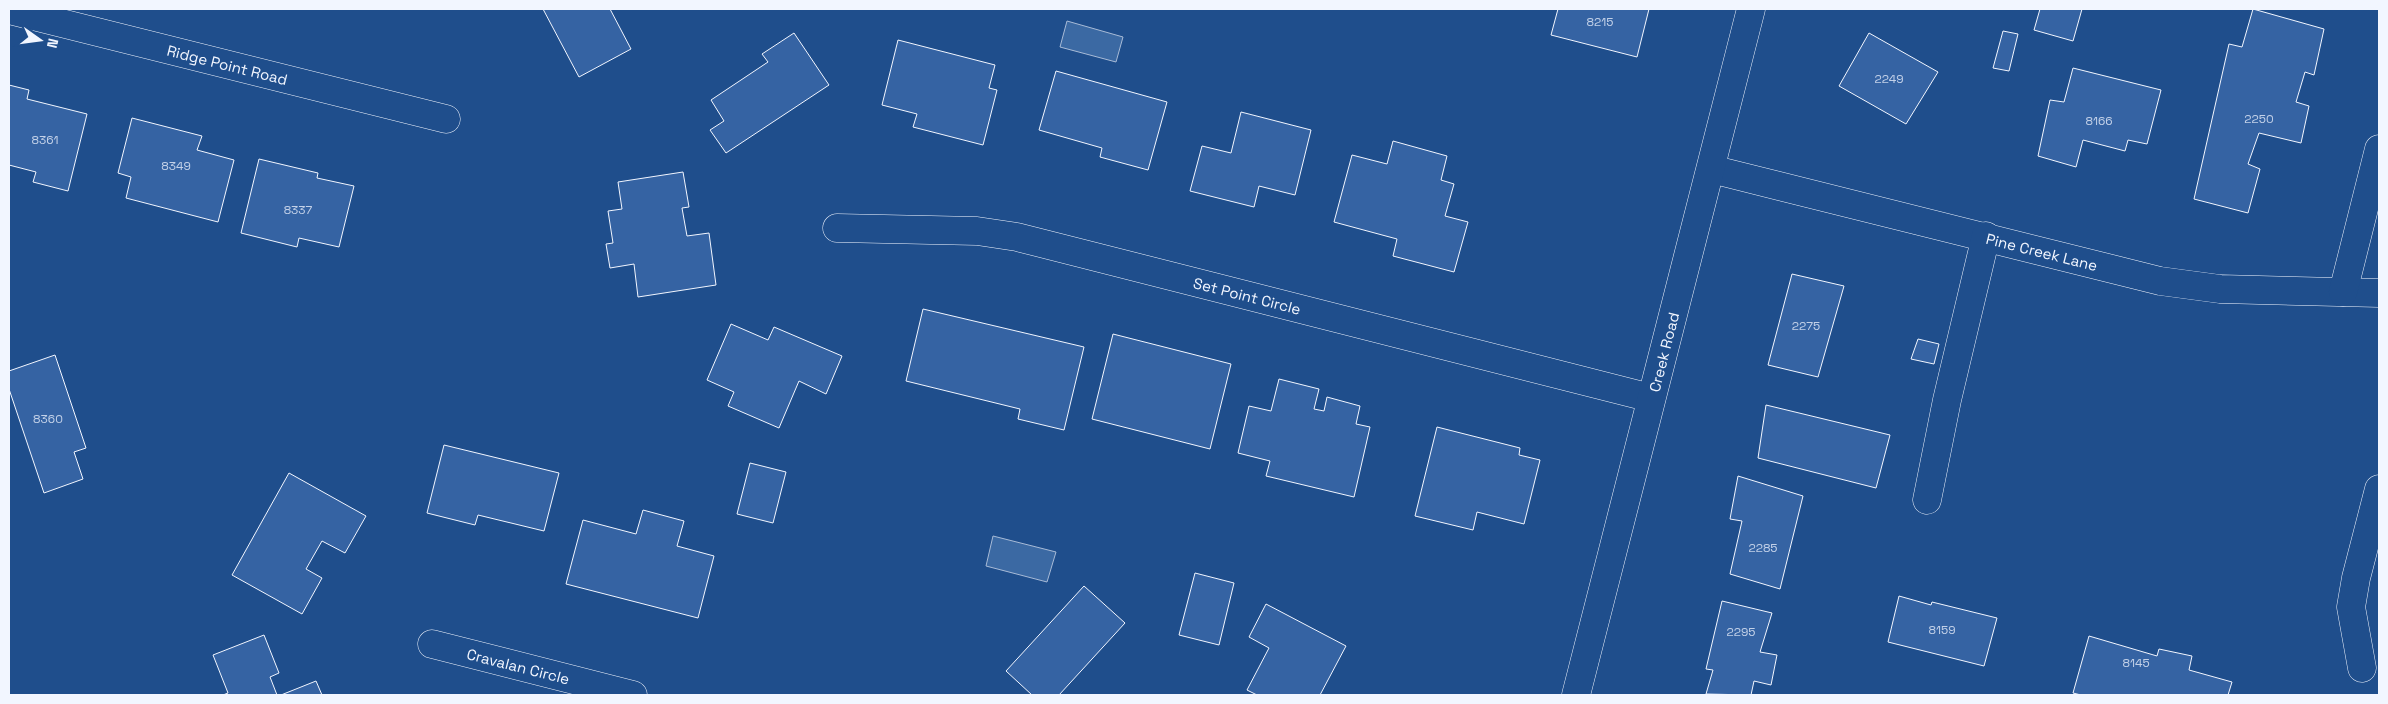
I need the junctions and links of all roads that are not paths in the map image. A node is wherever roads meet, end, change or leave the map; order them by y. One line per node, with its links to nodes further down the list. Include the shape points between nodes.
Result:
1 (1751, 9): 5 (street, Creek Road)
2 (9, 10): 3 (street, Ridge Point Road)
3 (446, 119)
4 (2379, 149): 8 (street)
5 (1710, 168): 7 (street, Pine Creek Lane); 10 (street, Creek Road)
6 (837, 228): 10 (street, Set Point Circle, via 977,231 1017,237)
7 (1986, 236): 8 (street, Pine Creek Lane, via 2160,281 2220,289); 12 (street, via 1947,400)
8 (2343, 292): 9 (street, Pine Creek Lane)
9 (2379, 292)
10 (1652, 398): 16 (street, Creek Road)
11 (2379, 489): 14 (street, via 2351,607)
12 (1928, 500)
13 (432, 644): 15 (street, Cravalan Circle)
14 (2362, 668)
15 (633, 695)
16 (1576, 695)

